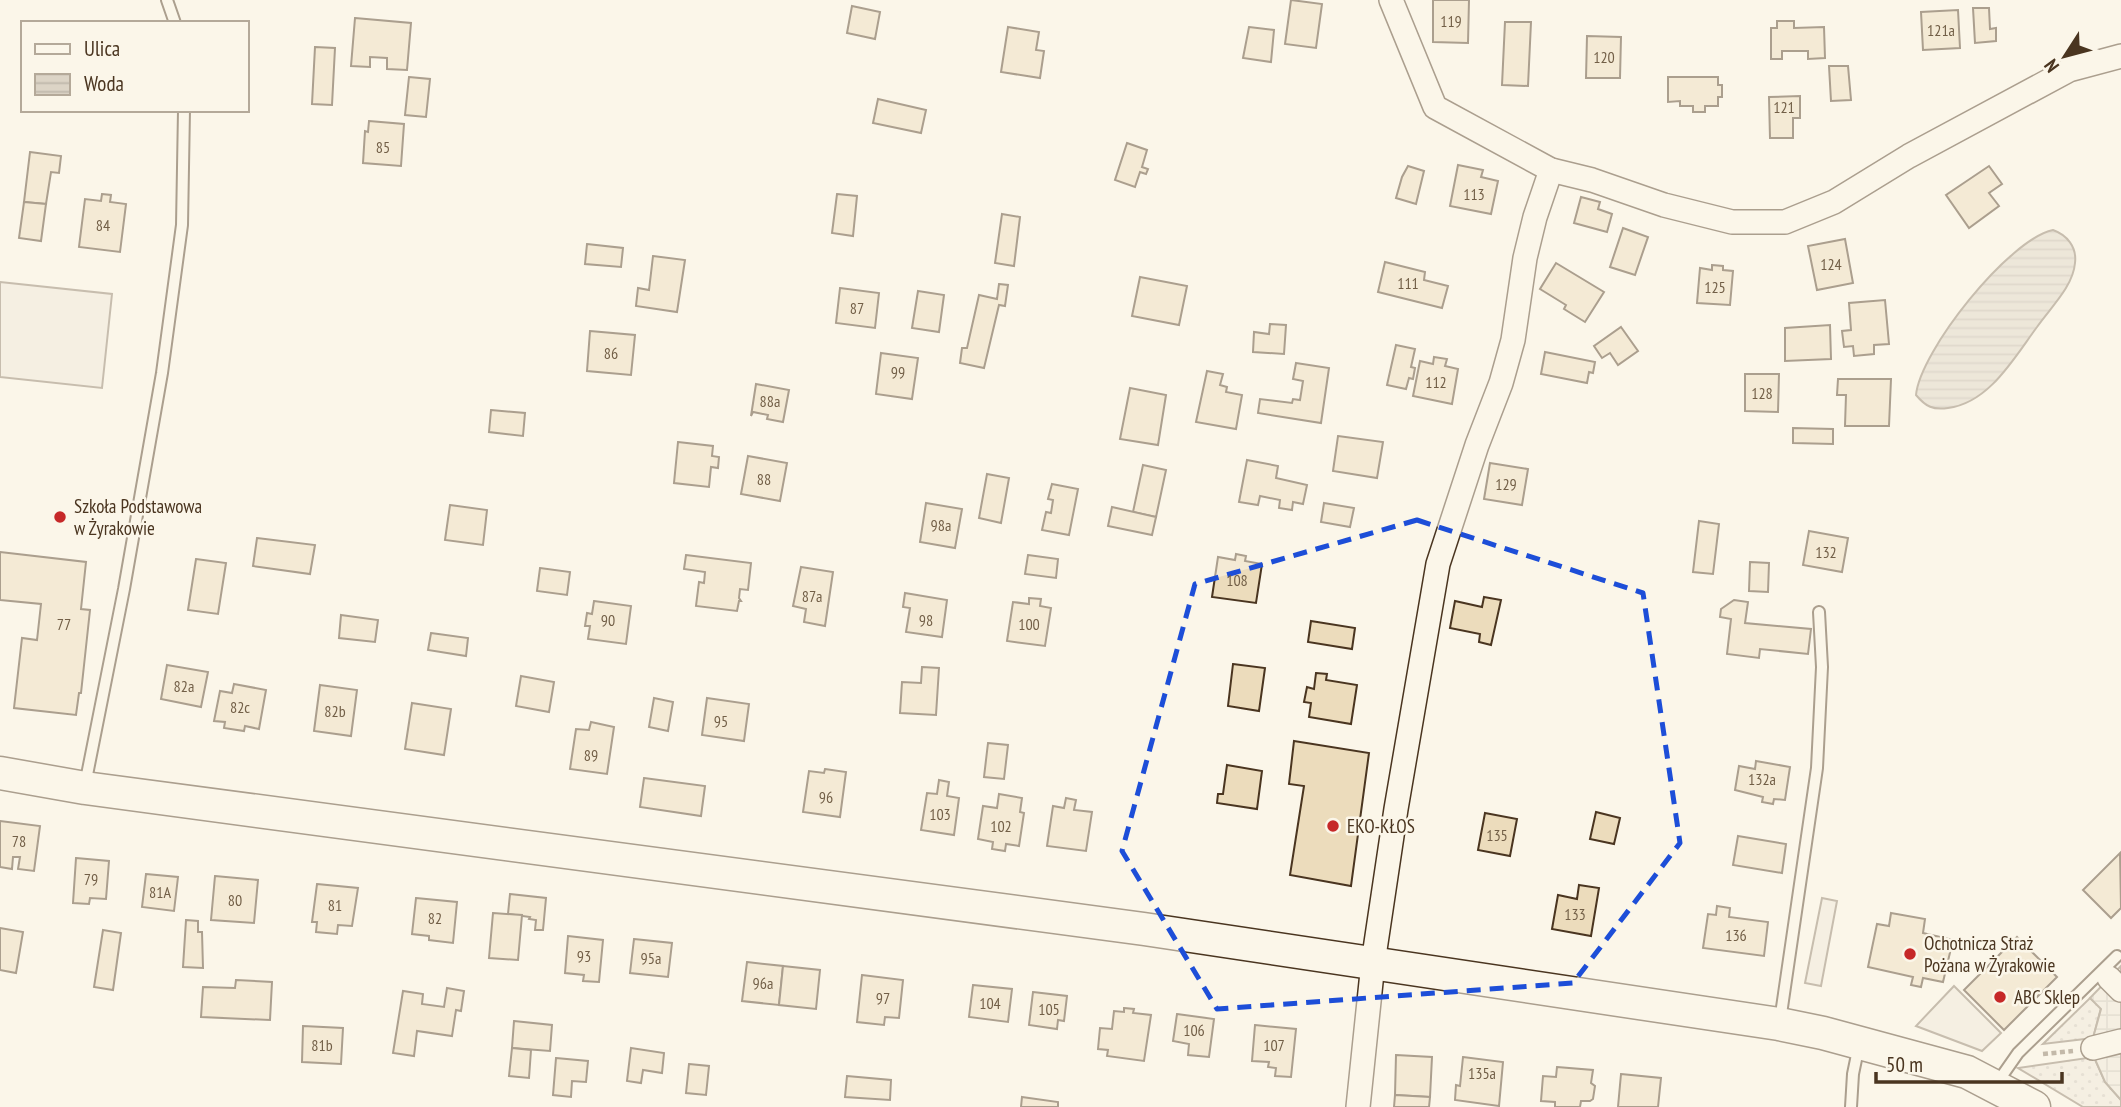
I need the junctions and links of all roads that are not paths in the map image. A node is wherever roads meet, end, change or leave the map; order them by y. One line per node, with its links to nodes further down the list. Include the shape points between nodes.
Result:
1 (167, 0): 3 (lane)
2 (1391, 0): 6 (street, via 1435,107)
3 (173, 21)
4 (2121, 57): 6 (street, via 2069,70 1834,202 1785,222 1732,222)
5 (184, 112): 9 (lane, via 182,225 162,373)
6 (1551, 170): 11 (street, via 1528,248 1513,340 1438,564)
7 (1819, 612): 12 (lane, via 1822,667 1817,768)
8 (0, 774): 9 (street)
9 (85, 788): 11 (street)
10 (2117, 956): 16 (lane, via 2018,1053)
11 (1373, 962): 12 (street); 17 (street)
12 (1779, 1024): 14 (street)
13 (2121, 1041): 15 (street)
14 (1859, 1042): 16 (street, via 1967,1072); 18 (lane)
15 (2093, 1048)
16 (1995, 1086): 19 (street)
17 (1358, 1107)
18 (1851, 1107)
19 (2034, 1107)

